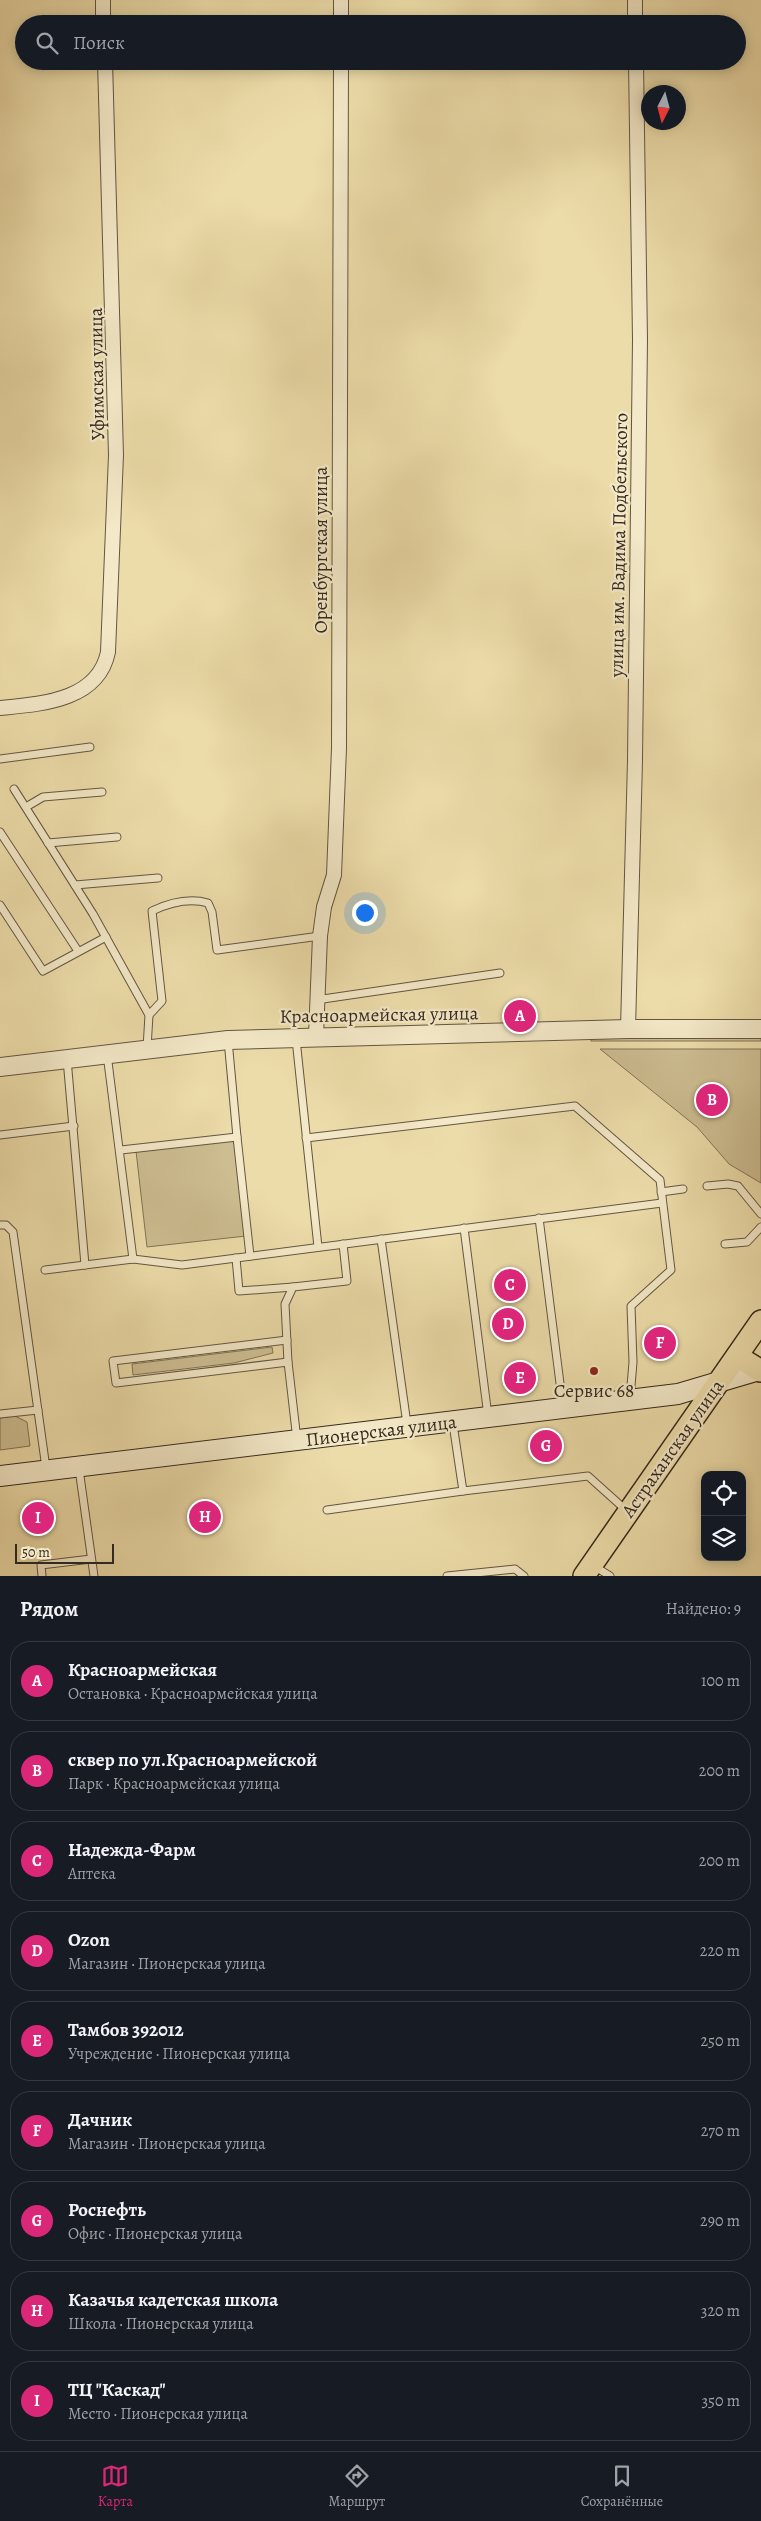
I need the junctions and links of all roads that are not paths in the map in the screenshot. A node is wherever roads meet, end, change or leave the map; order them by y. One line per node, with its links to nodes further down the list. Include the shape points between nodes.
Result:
1 (103, 0): 4 (street)
2 (341, 0): 5 (street)
3 (634, 0): 6 (street)
4 (104, 15)
5 (341, 15)
6 (635, 15)
7 (104, 70): 10 (street, Уфимская улица, via 116,455 110,637 106,662 93,682 76,693 48,702)
8 (341, 70): 22 (street, Оренбургская улица, via 339,748 334,876 324,907)
9 (636, 70): 28 (street, улица им. Вадима Подбельского, via 640,340)
10 (0, 708)
11 (90, 747): 12 (lane)
12 (0, 758)
13 (14, 789): 15 (lane)
14 (102, 792): 15 (lane, via 43,797)
15 (26, 807): 18 (lane)
16 (0, 832): 24 (lane)
17 (117, 838): 18 (lane)
18 (48, 843): 20 (lane)
19 (158, 878): 20 (lane)
20 (75, 885): 23 (lane)
21 (0, 905): 24 (lane, via 44,971)
22 (320, 936): 26 (street, Оренбургская улица); 27 (lane, via 216,950 208,903 198,900 165,905 152,911 162,1001)
23 (106, 937): 24 (lane); 27 (lane)
24 (78, 951)
25 (500, 973): 26 (lane)
26 (316, 1000): 30 (street, Оренбургская улица)
27 (149, 1015): 33 (lane)
28 (628, 1029): 29 (street, Красноармейская улица); 30 (street, Красноармейская улица)
29 (761, 1029)
30 (316, 1036): 31 (street, Красноармейская улица)
31 (295, 1037): 32 (street, Красноармейская улица); 40 (lane)
32 (228, 1040): 33 (street, Красноармейская улица); 39 (lane)
33 (146, 1049): 34 (street, Красноармейская улица)
34 (106, 1054): 35 (street, Красноармейская улица); 41 (lane)
35 (67, 1059): 36 (street, Красноармейская улица); 37 (lane)
36 (0, 1066)
37 (74, 1126): 38 (lane); 58 (lane)
38 (0, 1135)
39 (237, 1137): 41 (lane); 55 (lane)
40 (306, 1138): 44 (lane, via 574,1106 660,1180); 54 (lane)
41 (121, 1150): 57 (lane)
42 (707, 1186): 46 (lane, via 738,1186)
43 (683, 1189): 44 (lane)
44 (661, 1192): 45 (lane)
45 (662, 1203): 47 (lane); 67 (lane, via 671,1270 631,1306 633,1362)
46 (761, 1214)
47 (539, 1218): 50 (lane); 68 (lane)
48 (0, 1225): 69 (lane, via 6,1225 13,1232)
49 (761, 1227): 53 (lane, via 747,1242)
50 (464, 1228): 51 (lane); 71 (lane)
51 (381, 1239): 52 (lane); 73 (lane)
52 (343, 1244): 54 (lane); 60 (lane, via 347,1281)
53 (725, 1244)
54 (318, 1247): 55 (lane)
55 (250, 1256): 56 (lane)
56 (236, 1258): 57 (lane, via 182,1265); 60 (lane, via 239,1291)
57 (133, 1260): 58 (lane)
58 (85, 1265): 59 (lane)
59 (45, 1270)
60 (293, 1288): 62 (lane, via 285,1304)
61 (761, 1321): 63 (main road, Астраханская улица)
62 (287, 1340): 64 (lane); 64 (lane, via 113,1361 116,1383)
63 (737, 1356): 65 (main road); 66 (main road, Астраханская улица)
64 (288, 1362): 74 (lane)
65 (760, 1371): 66 (main road, Пионерская улица)
66 (717, 1384): 67 (main road, Пионерская улица, via 678,1394); 80 (main road, Астраханская улица)
67 (630, 1400): 68 (main road, Пионерская улица)
68 (563, 1408): 71 (main road, Пионерская улица)
69 (38, 1410): 70 (lane); 76 (lane)
70 (0, 1414)
71 (488, 1417): 72 (main road, Пионерская улица)
72 (453, 1421): 73 (main road, Пионерская улица); 78 (lane)
73 (408, 1427): 74 (main road, Пионерская улица)
74 (297, 1440): 75 (main road, Пионерская улица)
75 (78, 1466): 76 (main road, Пионерская улица); 81 (lane)
76 (46, 1471): 77 (main road, Пионерская улица)
77 (0, 1476)
78 (463, 1491): 79 (lane); 80 (lane, via 588,1476)
79 (327, 1510)
80 (628, 1511): 82 (main road, Астраханская улица)
81 (91, 1559): 83 (lane, via 41,1565); 84 (lane)
82 (588, 1570): 87 (lane)
83 (42, 1576)
84 (94, 1576)
85 (447, 1576): 86 (lane, via 515,1569)
86 (524, 1576)
87 (610, 1576)

